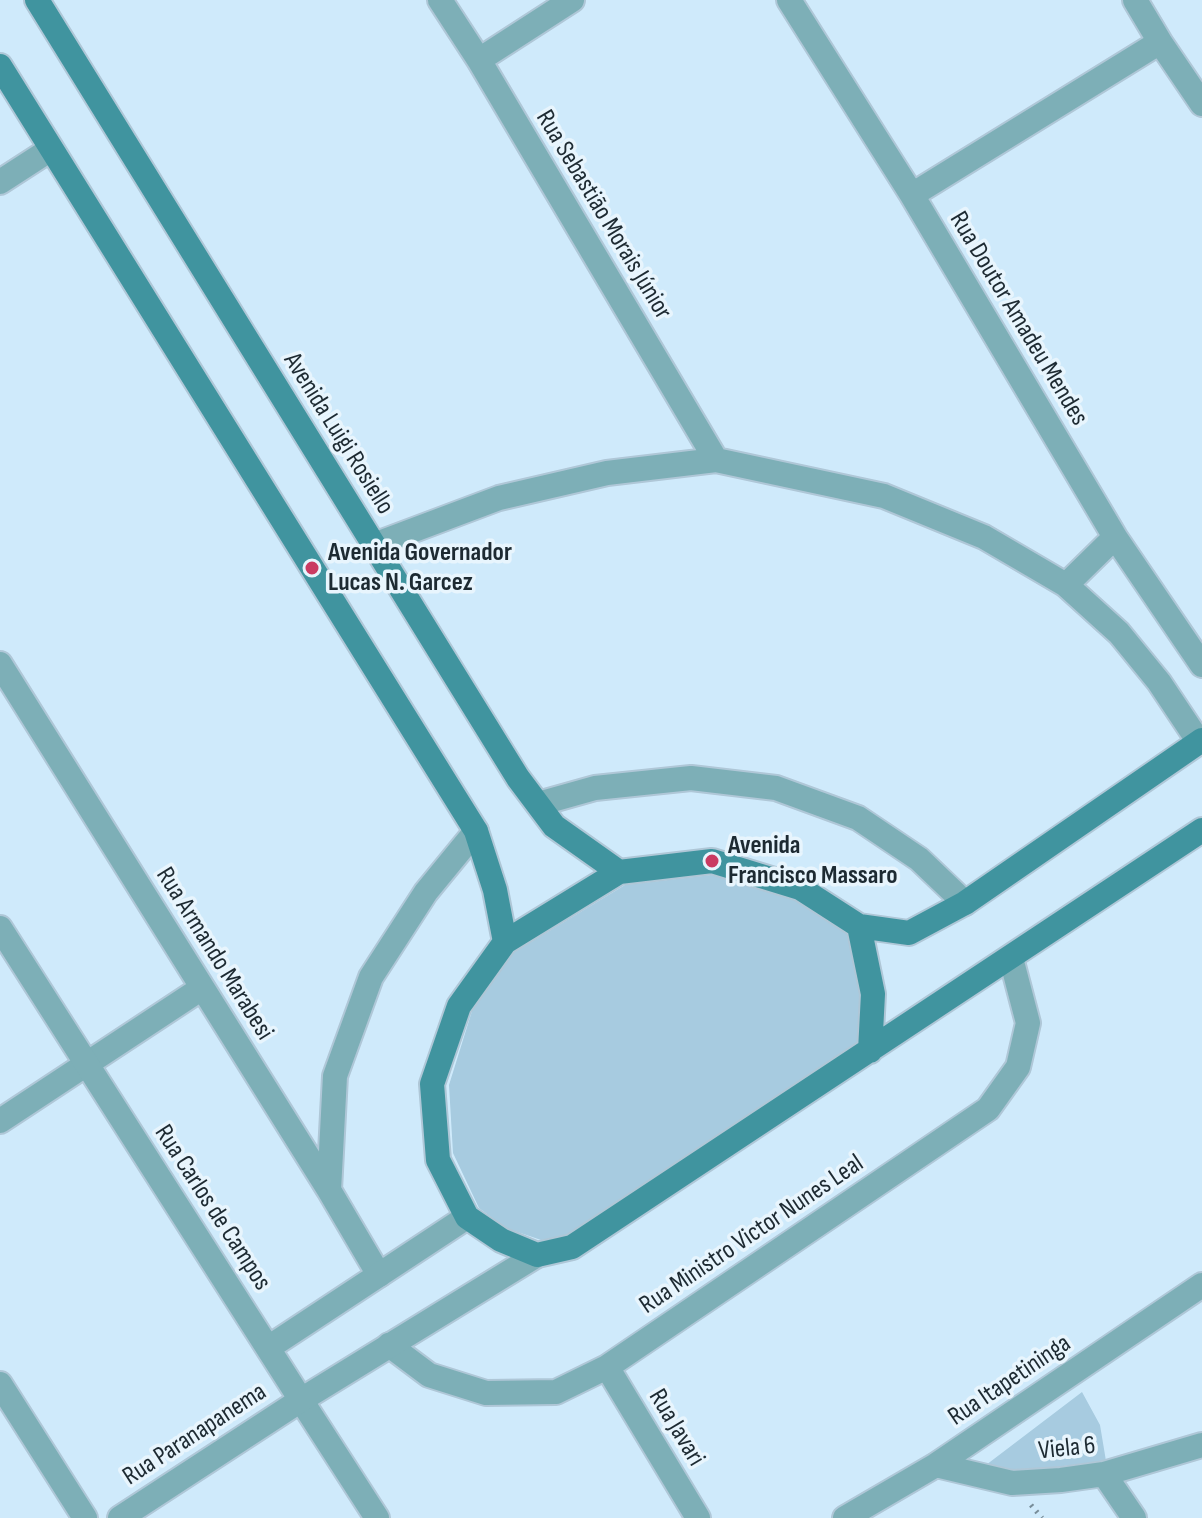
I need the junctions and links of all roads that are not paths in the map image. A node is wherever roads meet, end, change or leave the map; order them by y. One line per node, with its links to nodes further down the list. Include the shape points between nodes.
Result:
1 (37, 0): 15 (main road, Avenida Luigi Rosiello)
2 (440, 0): 7 (street, Rua Sebastião Morais Júnior)
3 (572, 0): 7 (street)
4 (789, 0): 12 (street, Rua Doutor Amadeu Mendes)
5 (1135, 0): 6 (street)
6 (1160, 42): 9 (street); 12 (street)
7 (479, 60): 13 (street, Rua Sebastião Morais Júnior)
8 (0, 66): 10 (main road)
9 (1202, 104)
10 (51, 149): 11 (street); 22 (main road)
11 (0, 182)
12 (912, 195): 14 (street, Rua Doutor Amadeu Mendes)
13 (716, 460): 15 (street, via 607,473 499,498); 16 (street, via 884,496 984,537)
14 (1115, 537): 16 (street); 18 (street, Rua Doutor Amadeu Mendes)
15 (374, 545): 20 (main road, Avenida Luigi Rosiello)
16 (1066, 585): 19 (street, via 1119,633)
17 (0, 664): 29 (street, Rua Armando Marabesi)
18 (1202, 665)
19 (1201, 741): 24 (main road)
20 (538, 804): 23 (main road, Avenida Luigi Rosiello, via 554,826); 24 (street, via 595,788 691,778 776,788 858,818 919,859)
21 (1202, 830): 28 (main road)
22 (476, 831): 27 (main road); 33 (street, via 426,892 371,977 335,1076)
23 (619, 872): 25 (main road, via 712,861 800,888); 27 (main road)
24 (965, 903): 25 (main road, via 909,933)
25 (859, 926): 30 (main road, via 873,994)
26 (0, 928): 31 (street, Rua Carlos de Campos)
27 (505, 942): 34 (main road, via 459,1006 432,1084 438,1160)
28 (1011, 958): 30 (main road); 40 (street, Rua Ministro Victor Nunes Leal, via 1028,1023 1018,1067 988,1109)
29 (202, 988): 31 (street); 33 (street, Rua Armando Marabesi)
30 (870, 1051): 35 (main road, via 572,1247)
31 (86, 1064): 32 (street); 39 (street, Rua Carlos de Campos)
32 (0, 1121)
33 (329, 1190): 36 (street, Rua Armando Marabesi)
34 (467, 1217): 35 (main road); 36 (street)
35 (537, 1255): 38 (street)
36 (379, 1275): 39 (street)
37 (1202, 1285): 44 (street, Rua Itapetininga)
38 (389, 1345): 40 (street, Rua Ministro Victor Nunes Leal, via 429,1375 486,1393 556,1392); 42 (street)
39 (268, 1348): 42 (street, Rua Carlos de Campos)
40 (607, 1367): 49 (street, Rua Javari)
41 (0, 1384): 46 (street)
42 (301, 1400): 47 (street, Rua Paranapanema); 48 (street, Rua Carlos de Campos)
43 (1202, 1445): 45 (street, Viela 6)
44 (936, 1465): 45 (street, Viela 6, via 1012,1483); 50 (street, Rua Itapetininga)
45 (1104, 1474): 51 (street)
46 (85, 1518)
47 (120, 1518)
48 (377, 1518)
49 (698, 1518)
50 (845, 1518)
51 (1134, 1518)

